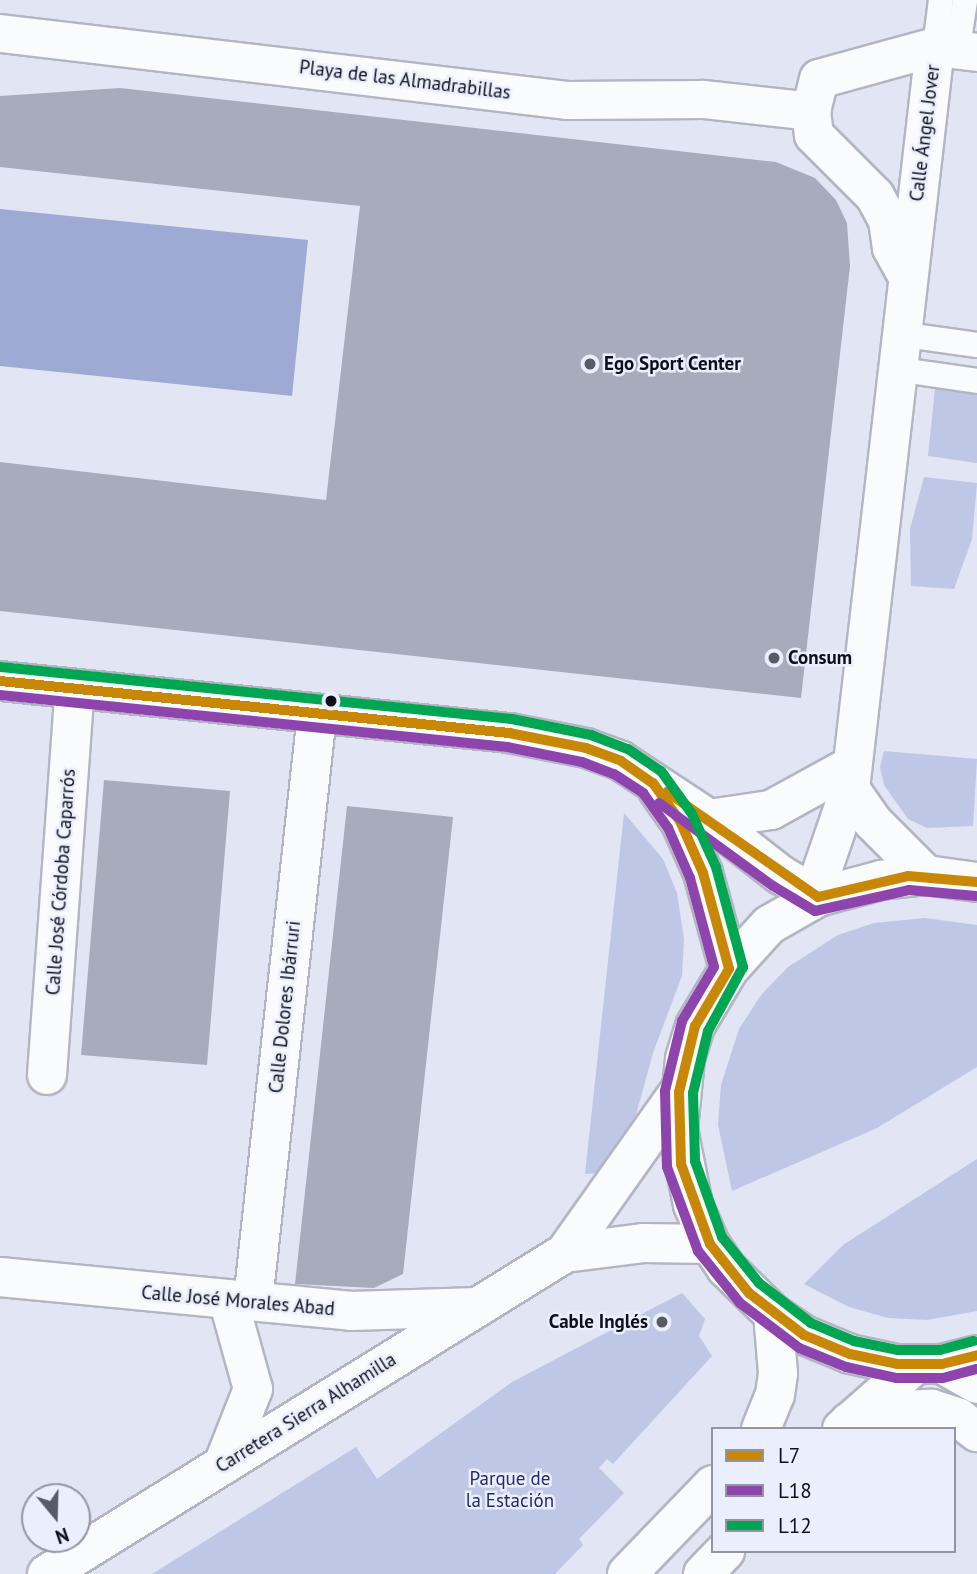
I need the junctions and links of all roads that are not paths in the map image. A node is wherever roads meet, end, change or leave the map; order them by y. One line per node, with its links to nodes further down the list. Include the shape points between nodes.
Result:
1 (941, 0): 4 (lane)
2 (965, 0): 4 (lane, via 960,33)
3 (0, 33): 6 (street, Playa de las Almadrabillas, via 568,100 703,99)
4 (935, 47): 5 (street); 6 (main road, Calle Ángel Jover, via 819,79); 7 (main road, Calle Ángel Jover)
5 (977, 52)
6 (811, 111): 7 (main road, Calle Ángel Jover, via 814,135 875,196 888,220 892,248)
7 (908, 277): 9 (main road, Calle Ángel Jover)
8 (977, 345): 9 (lane)
9 (897, 351): 10 (lane); 14 (main road, Calle Ángel Jover)
10 (977, 381)
11 (0, 681): 12 (main road)
12 (75, 689): 13 (main road); 21 (main road, Calle José Córdoba Caparrós)
13 (317, 714): 15 (main road, via 552,740 621,761); 26 (main road, Calle Dolores Ibárruri)
14 (851, 778): 16 (main road, via 771,810); 17 (main road, via 872,821); 19 (main road, Calle Ángel Jover)
15 (653, 783): 16 (main road); 20 (main road, via 680,821 703,873)
16 (709, 819): 19 (main road)
17 (926, 875): 18 (main road); 19 (main road, via 881,880)
18 (977, 882)
19 (815, 897): 20 (main road, via 769,925)
20 (729, 969): 22 (main road, via 695,1026)
21 (47, 1075)
22 (679, 1092): 23 (main road, via 681,1164); 24 (main road, Carretera Sierra Alhamilla)
23 (710, 1244): 24 (main road, Carretera Sierra Alhamilla, via 644,1243); 28 (main road, via 726,1268)
24 (565, 1253): 27 (main road, Carretera Sierra Alhamilla)
25 (0, 1277): 26 (main road, Calle José Morales Abad)
26 (241, 1300): 27 (main road, Calle José Morales Abad, via 351,1311); 34 (main road, via 253,1389)
27 (478, 1307): 34 (main road, Carretera Sierra Alhamilla)
28 (773, 1314): 29 (main road, via 804,1335 850,1354); 32 (main road, via 778,1373)
29 (945, 1361): 30 (main road); 31 (main road)
30 (977, 1384)
31 (845, 1425): 33 (main road, via 898,1410 932,1409 958,1418)
32 (762, 1427)
33 (977, 1432)
34 (223, 1465): 37 (main road, Carretera Sierra Alhamilla)
35 (711, 1487): 38 (main road)
36 (723, 1553): 39 (main road)
37 (47, 1574)
38 (627, 1574)
39 (704, 1574)

